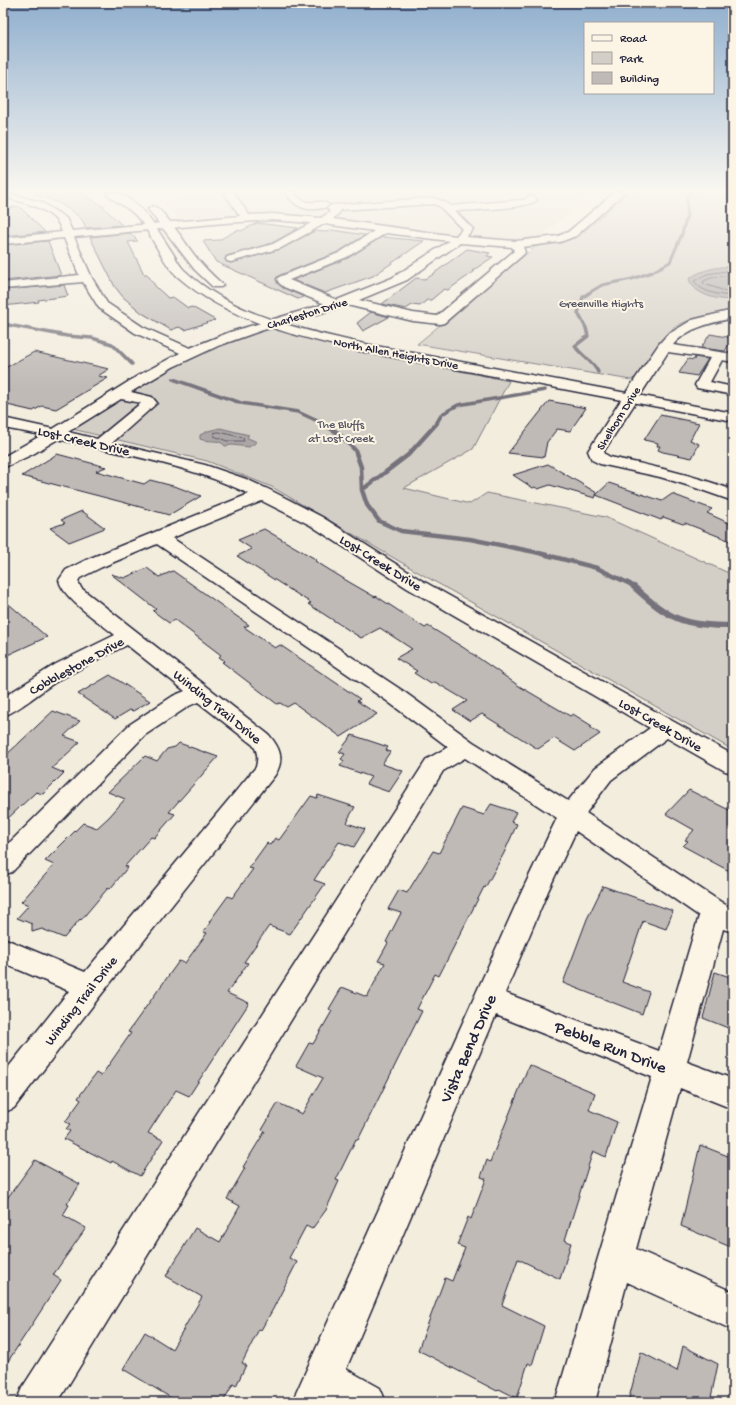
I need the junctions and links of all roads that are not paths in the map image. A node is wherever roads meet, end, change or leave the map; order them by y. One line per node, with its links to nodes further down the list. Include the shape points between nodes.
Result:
1 (77, 258): 9 (street)
2 (170, 258): 14 (street, North Allen Heights Drive, via 179,271 209,296 234,308)
3 (190, 258): 11 (street, via 198,269)
4 (237, 258): 8 (street)
5 (337, 258): 13 (street, via 283,281 288,285)
6 (431, 258): 13 (street, Charleston Drive, via 390,284)
7 (513, 258): 13 (street, via 440,320)
8 (231, 259)
9 (86, 278): 10 (street); 20 (street, via 103,305 120,318 139,330)
10 (3, 286)
11 (225, 291)
12 (250, 303): 14 (street, North Allen Heights Drive)
13 (342, 303): 16 (street, Charleston Drive)
14 (267, 314): 16 (street, Charleston Drive); 20 (street, Charleston Drive, via 217,342); 24 (street, North Allen Heights Drive, via 315,336 360,347)
15 (733, 314): 17 (street, Shelborn Drive)
16 (290, 318): 24 (street, North Allen Heights Drive, via 374,340)
17 (696, 323): 18 (street); 19 (street, Shelborn Drive, via 677,334)
18 (726, 328)
19 (664, 347): 21 (street); 24 (street, Shelborn Drive)
20 (190, 353): 25 (street, Charleston Drive)
21 (718, 356): 22 (street); 23 (street, via 702,385)
22 (733, 358)
23 (733, 391)
24 (633, 392): 26 (street, North Allen Heights Drive); 27 (street, North Allen Heights Drive); 33 (street, Shelborn Drive, via 596,451 598,457 677,477)
25 (120, 394): 29 (street, Charleston Drive); 30 (street, via 147,400 150,403)
26 (733, 403)
27 (733, 417)
28 (3, 423): 29 (street, Lost Creek Drive)
29 (54, 434): 30 (street, Lost Creek Drive); 31 (street, Charleston Drive)
30 (101, 444): 32 (street, Lost Creek Drive, via 199,468)
31 (3, 463)
32 (264, 494): 34 (street, Winding Trail Drive); 38 (street, Lost Creek Drive, via 316,521 414,584)
33 (733, 496)
34 (159, 537): 35 (street, Winding Trail Drive, via 95,563 68,580 74,592); 39 (street, via 395,696)
35 (129, 636): 36 (street, Winding Trail Drive); 37 (street, Cobblestone Drive, via 56,673)
36 (201, 692): 42 (street, via 181,701 137,730); 45 (street, Winding Trail Drive, via 268,748 270,759 267,769)
37 (3, 709)
38 (666, 727): 40 (street, Lost Creek Drive); 41 (street, Vista Bend Drive, via 603,774)
39 (465, 748): 41 (street, via 506,771); 53 (street, via 435,765)
40 (733, 765)
41 (571, 815): 43 (street); 46 (street, Vista Bend Drive)
42 (3, 865)
43 (723, 917): 47 (street)
44 (3, 950): 45 (street)
45 (90, 987): 49 (street, Winding Trail Drive)
46 (488, 999): 47 (street, Pebble Run Drive); 52 (street, Vista Bend Drive)
47 (669, 1069): 48 (street, Pebble Run Drive); 50 (street)
48 (733, 1094)
49 (3, 1098)
50 (616, 1258): 51 (street); 55 (street)
51 (733, 1311)
52 (317, 1390): 54 (street)
53 (36, 1402)
54 (366, 1402)
55 (575, 1402)

